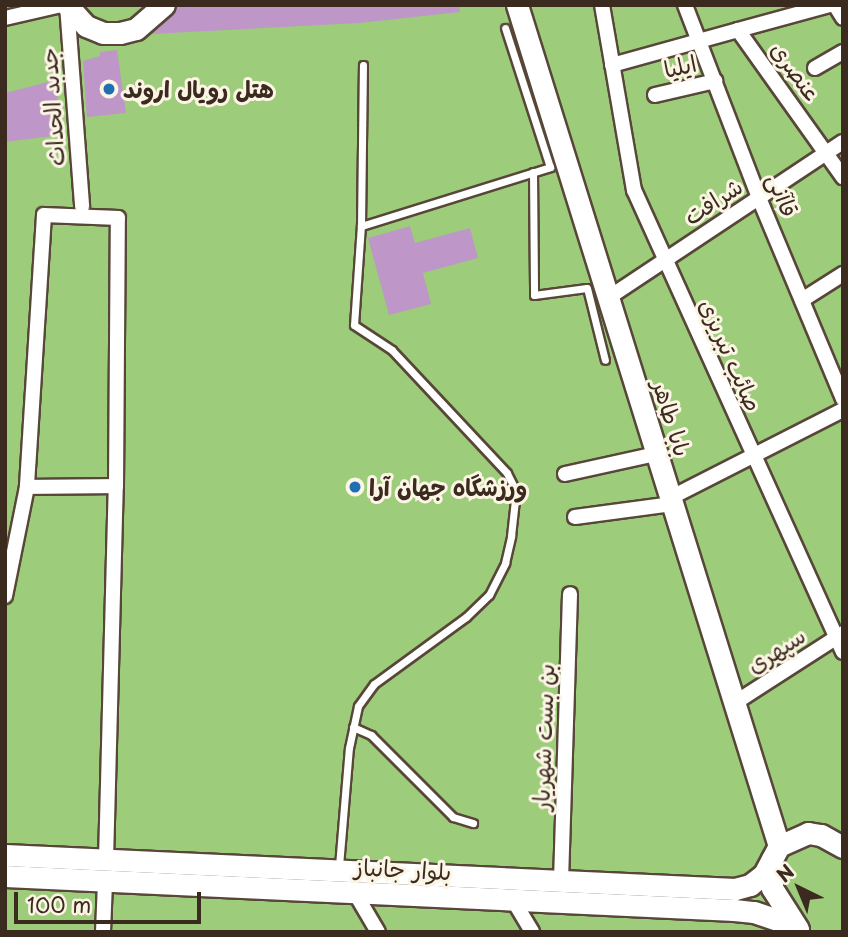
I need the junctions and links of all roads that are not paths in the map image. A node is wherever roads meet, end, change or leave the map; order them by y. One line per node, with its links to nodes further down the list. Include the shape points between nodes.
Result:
1 (65, 5): 2 (main road, via 86,26 103,33 136,29); 7 (street); 23 (street, جدبد الحداث)
2 (164, 5)
3 (517, 5): 27 (main road, بابا طاهر)
4 (602, 5): 14 (street, صائب تبریزی)
5 (685, 5): 11 (street, قاآنی)
6 (832, 5): 8 (street); 10 (street)
7 (5, 18)
8 (843, 18)
9 (505, 28): 20 (lane, via 550,167)
10 (738, 30): 11 (street); 19 (street, عنصری)
11 (699, 41): 14 (street); 16 (street, قاآنی)
12 (843, 52): 15 (street)
13 (363, 65): 24 (lane)
14 (612, 65): 25 (street, صائب تبریزی, via 634,190)
15 (815, 68)
16 (715, 81): 17 (street, ایلیا); 22 (street, قاآنی)
17 (655, 95)
18 (843, 142): 19 (street, شرافت)
19 (827, 152): 21 (street, عنصری); 22 (street, شرافت)
20 (533, 172): 24 (lane); 29 (lane, via 534,295 587,288)
21 (843, 177)
22 (759, 198): 25 (street, شرافت); 28 (street, قاآنی)
23 (82, 206)
24 (361, 226): 44 (lane, via 354,325 392,350 507,473 516,491 505,563 489,595 374,684 358,706)
25 (664, 261): 27 (street, شرافت); 33 (street, صائب تبریزی)
26 (843, 274): 28 (street)
27 (608, 298): 32 (main road, بابا طاهر)
28 (802, 300): 30 (street, قاآنی)
29 (605, 360)
30 (843, 399)
31 (843, 410): 33 (street)
32 (656, 454): 34 (street); 37 (main road, بابا طاهر)
33 (752, 456): 37 (street); 41 (street, صائب تبریزی)
34 (565, 474)
35 (116, 486): 36 (street); 36 (street, via 118,218 44,215); 49 (street)
36 (27, 487): 40 (street)
37 (671, 501): 38 (street); 43 (main road, بابا طاهر)
38 (575, 517)
39 (570, 594): 52 (street, بن بست شهریار)
40 (5, 596)
41 (839, 636): 42 (street, صائب تبریزی); 43 (street, سپهری)
42 (843, 652)
43 (733, 704): 47 (main road, بابا طاهر)
44 (353, 727): 45 (lane, via 371,735 453,817); 50 (lane)
45 (473, 823)
46 (843, 847): 47 (main road, via 808,833)
47 (776, 853): 52 (main road, بلوار جانباز, via 764,874 735,889); 56 (main road, بابا طاهر, via 772,888)
48 (5, 855): 49 (main road, بلوار جانباز)
49 (106, 860): 50 (main road, بلوار جانباز); 53 (main road)
50 (338, 871): 52 (main road, بلوار جانباز)
51 (5, 877): 53 (main road, بلوار جانباز)
52 (561, 881)
53 (105, 882): 54 (main road, بلوار جانباز); 57 (street)
54 (355, 893): 55 (main road, بلوار جانباز); 58 (street)
55 (513, 900): 56 (main road, بلوار جانباز, via 754,912); 59 (street)
56 (798, 929)
57 (103, 932)
58 (378, 932)
59 (532, 932)

